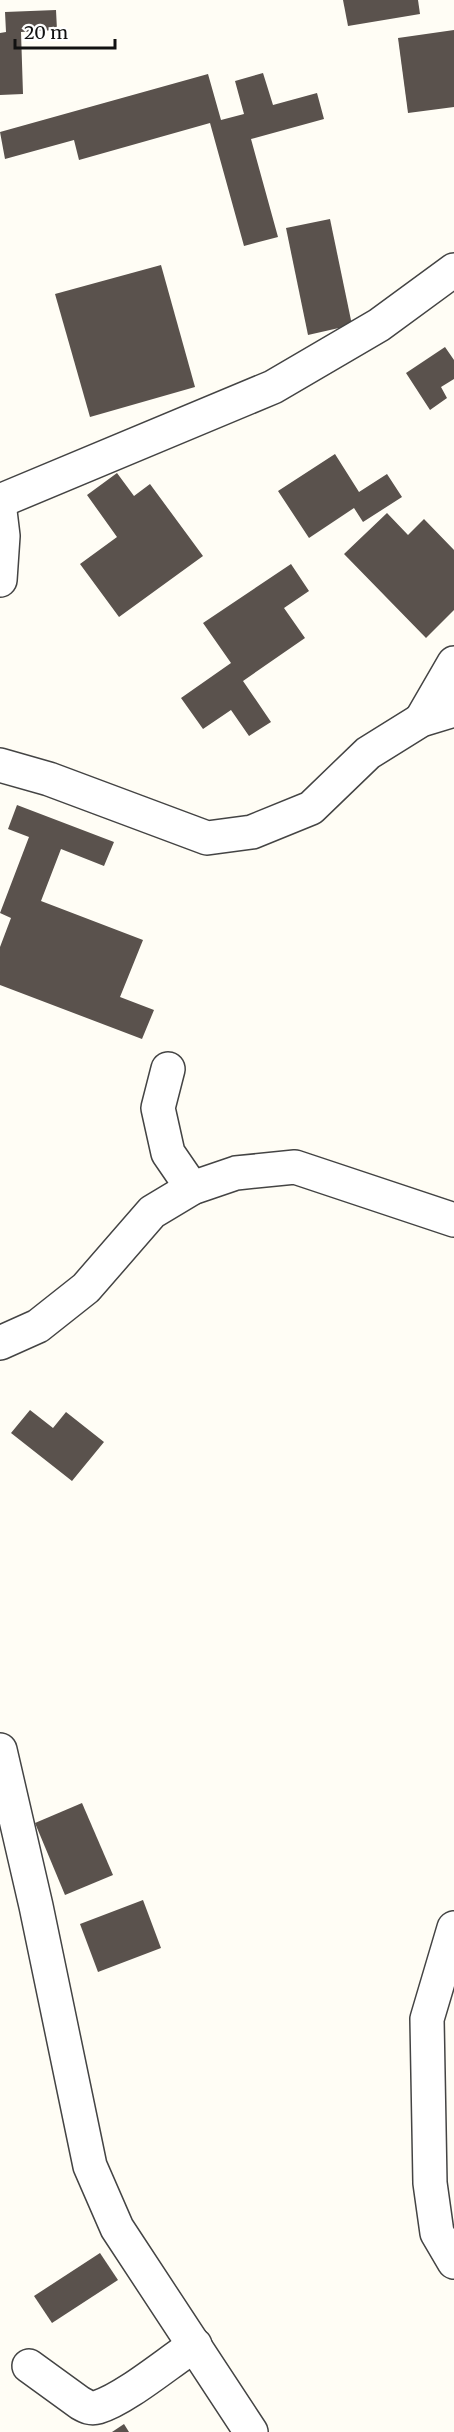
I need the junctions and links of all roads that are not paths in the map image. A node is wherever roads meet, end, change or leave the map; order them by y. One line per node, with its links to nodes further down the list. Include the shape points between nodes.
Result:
1 (454, 270): 2 (street, via 379,325 273,387)
2 (0, 501)
3 (0, 511): 4 (street)
4 (0, 580)
5 (454, 663): 7 (street)
6 (454, 710): 7 (street)
7 (421, 720): 8 (street, via 368,753 311,808 252,832 207,838 49,779)
8 (0, 765)
9 (168, 1069): 10 (street, via 158,1108 168,1153)
10 (192, 1188): 11 (street, via 236,1173 295,1167); 12 (street, via 152,1212 86,1288 38,1326)
11 (454, 1220)
12 (0, 1343)
13 (0, 1750): 16 (street, via 90,2166 117,2228)
14 (454, 1928): 15 (street, via 427,2019 430,2183 436,2233)
15 (454, 2262)
16 (195, 2345): 17 (street, via 99,2407 89,2408 80,2403); 18 (street)
17 (29, 2367)
18 (251, 2432)

